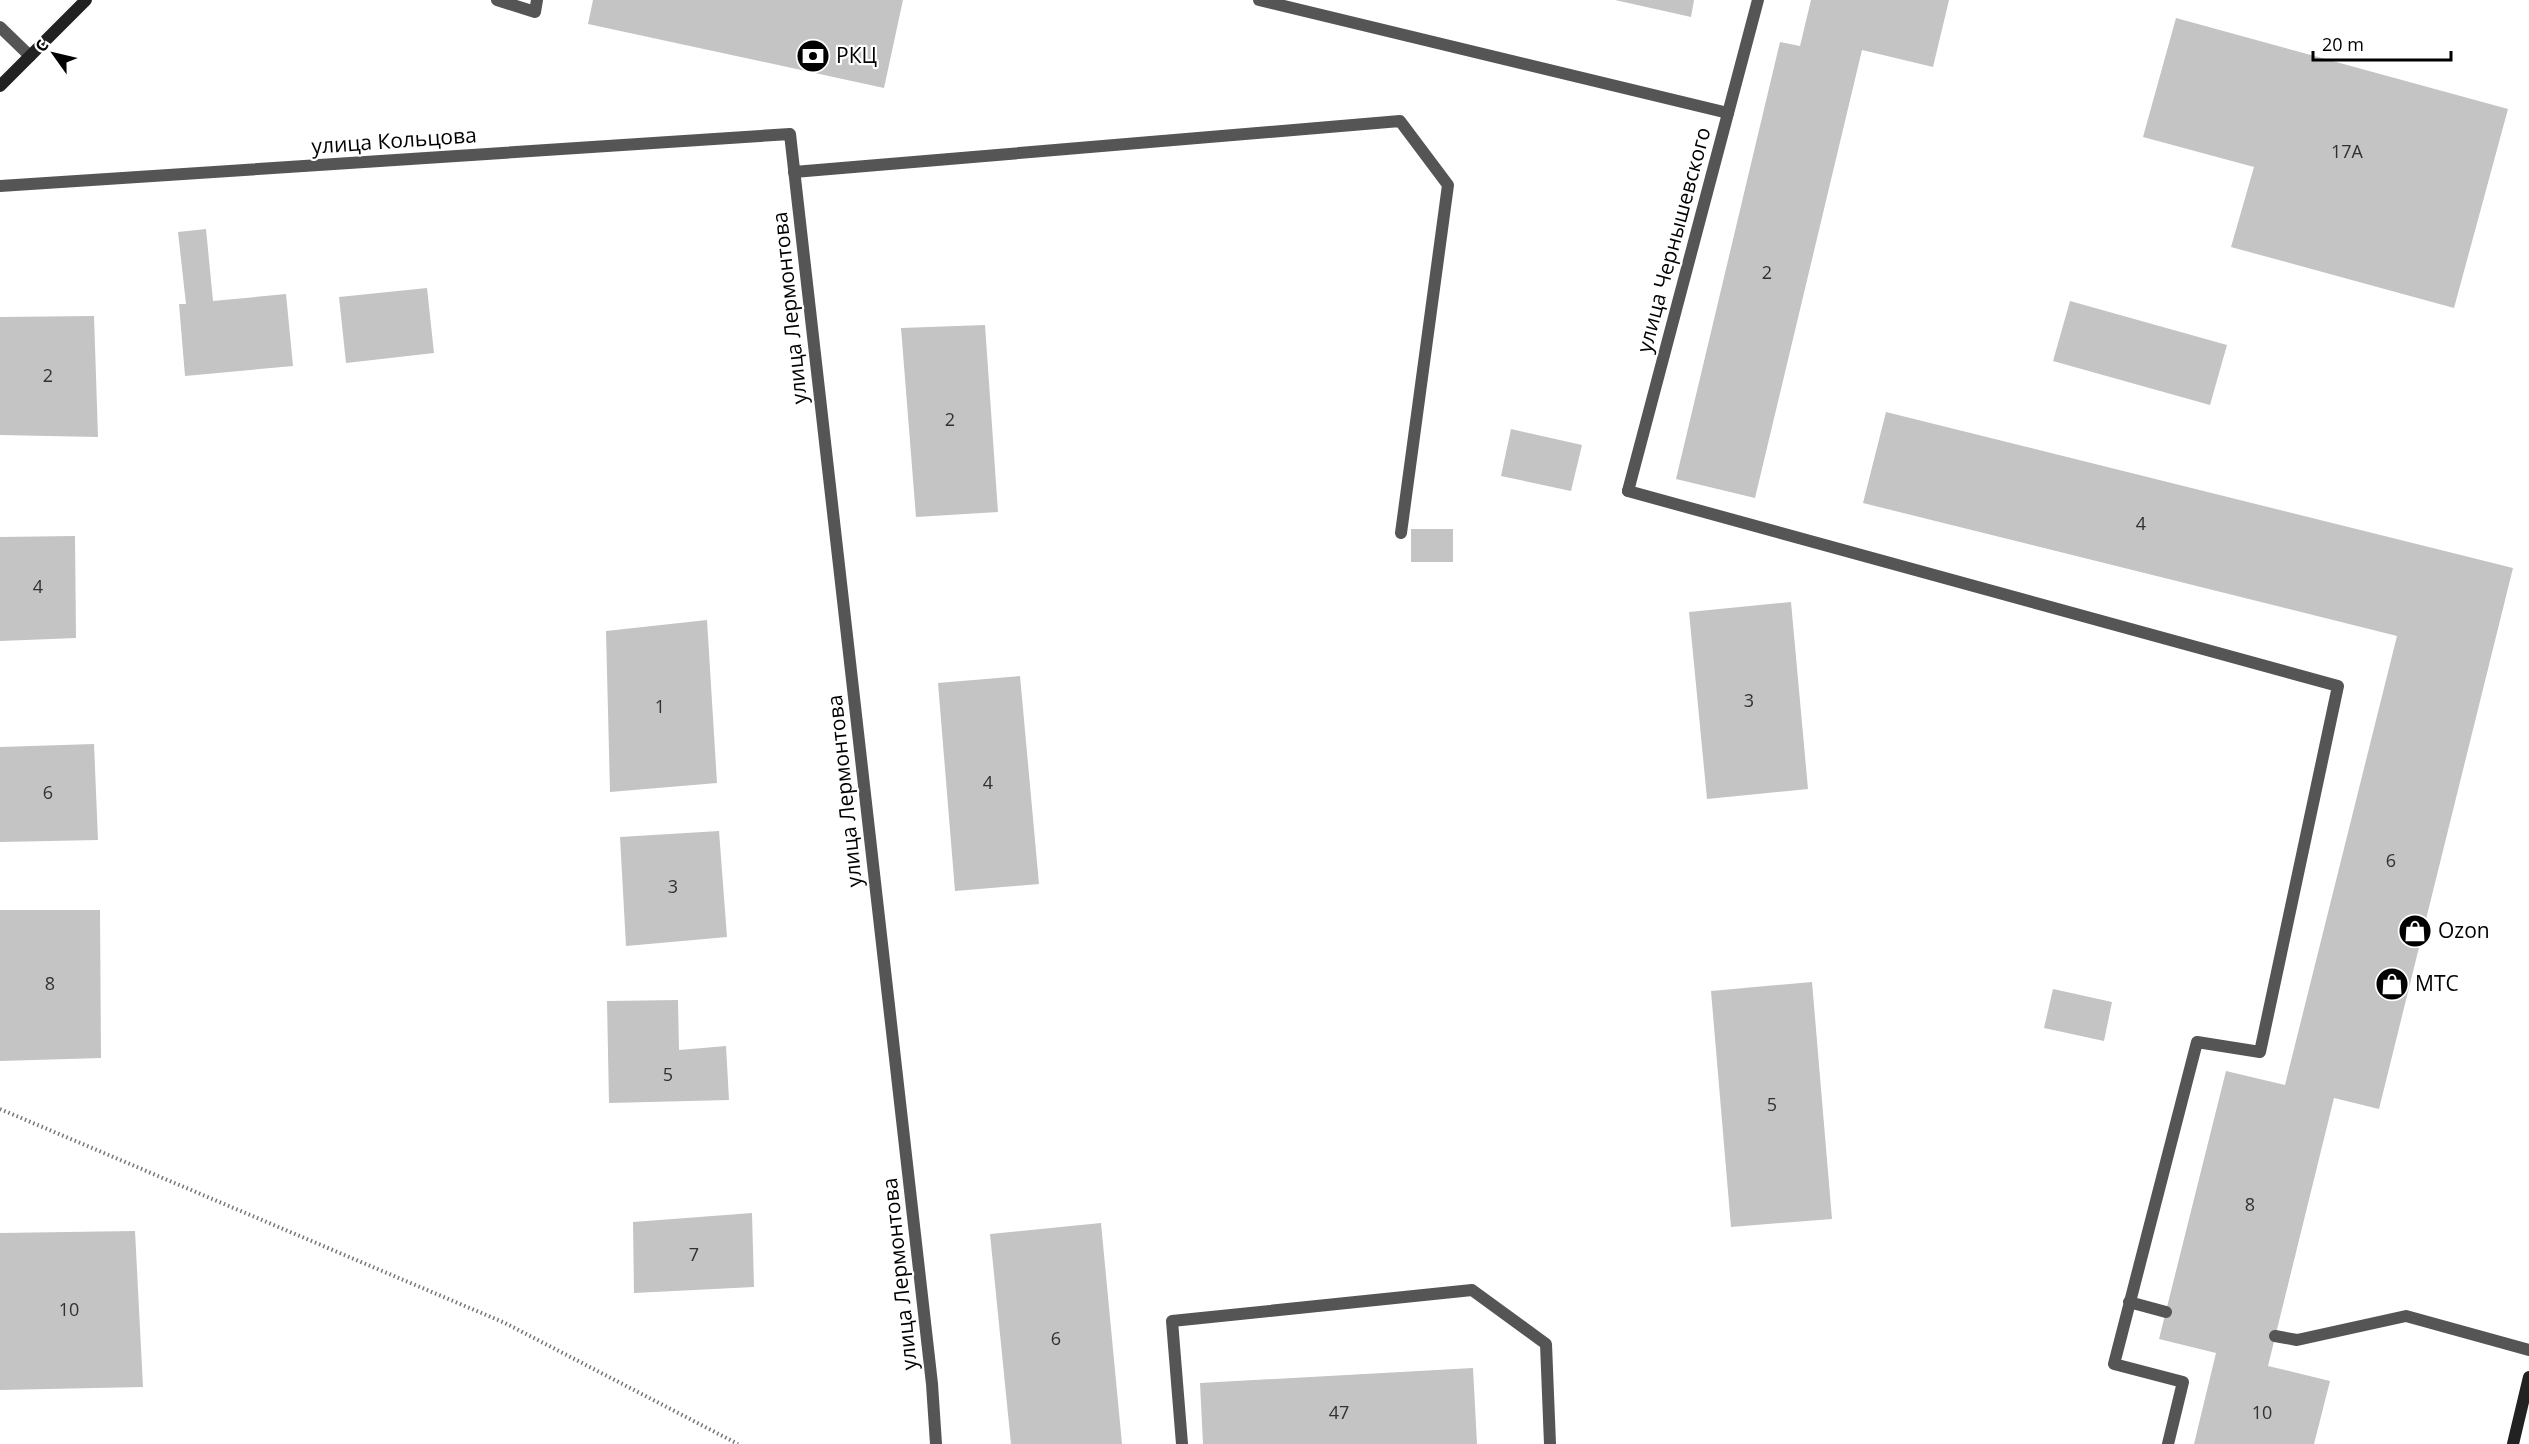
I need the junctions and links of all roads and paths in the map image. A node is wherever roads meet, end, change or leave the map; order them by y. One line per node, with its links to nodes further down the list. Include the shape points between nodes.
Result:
1 (87, 0): 7 (main road)
2 (497, 0): 3 (street, via 535,12)
3 (537, 0)
4 (1259, 0): 9 (street)
5 (1758, 0): 9 (street, улица Чернышевского)
6 (0, 27): 7 (street)
7 (30, 56): 8 (main road)
8 (0, 86)
9 (1728, 113): 15 (street, улица Чернышевского, via 1628,491 2337,686 2260,1052 2197,1042)
10 (790, 134): 11 (street, улица Лермонтова); 12 (street, улица Кольцова)
11 (794, 172): 13 (street, via 1400,121 1448,185); 21 (street, улица Лермонтова)
12 (0, 186)
13 (1401, 533)
14 (0, 1109): 20 (path, via 505,1323)
15 (2129, 1302): 16 (street); 24 (street, via 2114,1364 2183,1382)
16 (2166, 1312)
17 (2275, 1336): 18 (street, via 2297,1340 2406,1316)
18 (2529, 1350)
19 (2529, 1377): 25 (main road)
20 (738, 1444)
21 (936, 1444)
22 (1182, 1444): 23 (street, via 1172,1321 1472,1290 1545,1344)
23 (1550, 1444)
24 (2168, 1444)
25 (2513, 1444)

